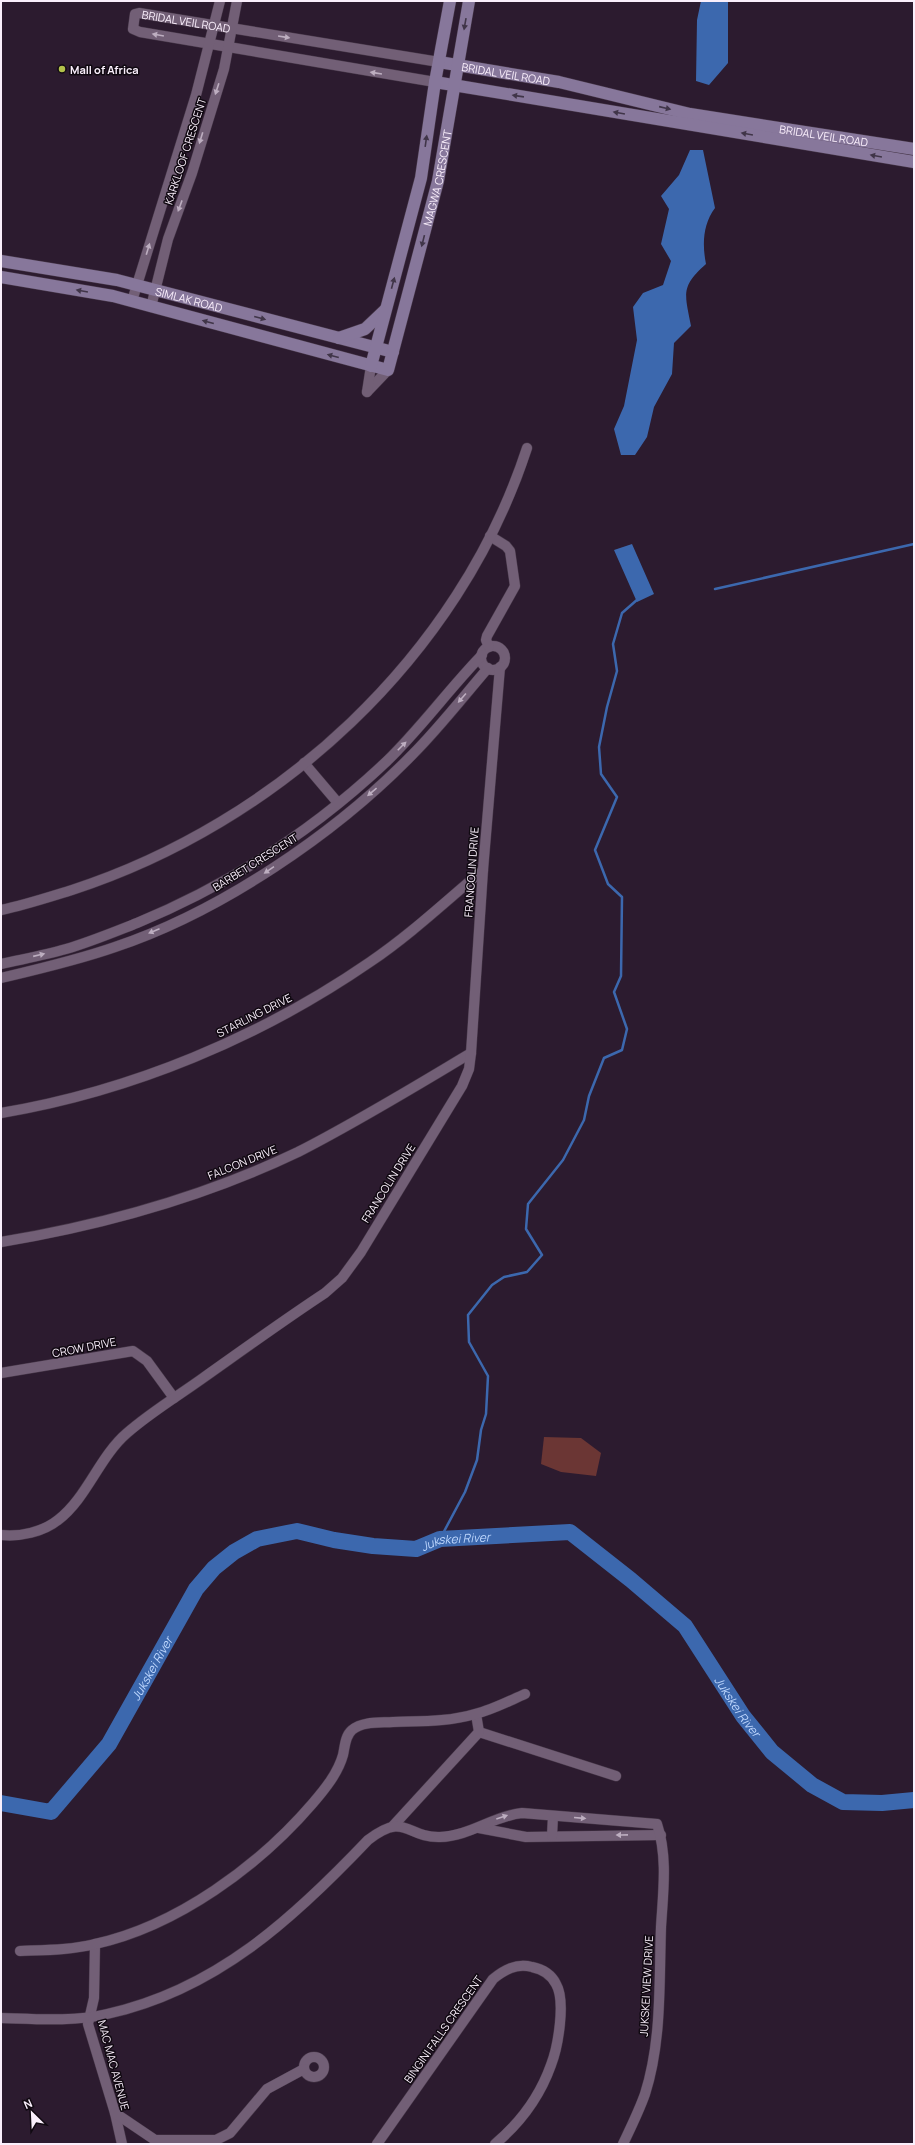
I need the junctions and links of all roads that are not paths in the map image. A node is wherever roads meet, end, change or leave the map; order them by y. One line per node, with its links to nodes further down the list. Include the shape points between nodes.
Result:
1 (220, 1): 5 (street, KARKLOOF CRESCENT)
2 (237, 1): 6 (street, KARKLOOF CRESCENT)
3 (450, 1): 9 (street, MAGWA CRESCENT)
4 (469, 1): 10 (street, MAGWA CRESCENT, one-way to 10)
5 (214, 27): 6 (street, BRIDAL VEIL ROAD); 7 (street, KARKLOOF CRESCENT); 7 (street, BRIDAL VEIL ROAD, one-way to 5, via 134,30 135,14)
6 (231, 29): 8 (street, KARKLOOF CRESCENT); 9 (street, BRIDAL VEIL ROAD, one-way to 9)
7 (209, 44): 8 (street, BRIDAL VEIL ROAD); 17 (street, KARKLOOF CRESCENT, one-way to 7, via 196,95)
8 (228, 48): 11 (street, BRIDAL VEIL ROAD, one-way to 8); 18 (street, KARKLOOF CRESCENT, one-way to 18, via 224,70 192,173 168,238)
9 (439, 62): 10 (street, BRIDAL VEIL ROAD); 11 (street, MAGWA CRESCENT)
10 (458, 64): 12 (street, MAGWA CRESCENT); 13 (street, BRIDAL VEIL ROAD, one-way to 13, via 559,82 690,114)
11 (434, 82): 12 (street, BRIDAL VEIL ROAD); 21 (street, MAGWA CRESCENT, one-way to 11, via 421,178)
12 (454, 86): 14 (street, BRIDAL VEIL ROAD, one-way to 12); 24 (street, MAGWA CRESCENT, one-way to 24, via 438,181)
13 (914, 149)
14 (914, 162)
15 (1, 261): 17 (street, SIMLAK ROAD, via 117,280)
16 (1, 277): 19 (street, SIMLAK ROAD, one-way to 16, via 113,296)
17 (136, 286): 18 (street, SIMLAK ROAD); 19 (street, KARKLOOF CRESCENT)
18 (155, 290): 20 (street, KARKLOOF CRESCENT); 22 (street, SIMLAK ROAD, one-way to 22)
19 (132, 302): 20 (street, SIMLAK ROAD)
20 (151, 307): 25 (street, SIMLAK ROAD, one-way to 20)
21 (386, 310): 22 (street, via 365,329); 23 (street, MAGWA CRESCENT)
22 (339, 338): 23 (street, SIMLAK ROAD)
23 (376, 348): 24 (street, SIMLAK ROAD); 25 (street, MAGWA CRESCENT)
24 (393, 352): 26 (street, MAGWA CRESCENT)
25 (371, 366): 26 (street, SIMLAK ROAD); 26 (street, via 367,392)
26 (388, 370)
27 (527, 448): 28 (street)
28 (490, 536): 29 (street, via 506,546 510,552 515,586 486,636); 33 (street, via 450,604 416,652 338,735)
29 (489, 647): 30 (street); 31 (street, via 497,647 503,651 505,658)
30 (482, 655): 32 (street, via 482,662); 34 (street, BARBET CRESCENT, one-way to 30, via 409,739)
31 (500, 667): 32 (street, via 495,670); 37 (street, FRANCOLIN DRIVE)
32 (488, 668): 36 (street, BARBET CRESCENT, one-way to 36, via 412,755)
33 (304, 763): 34 (street); 40 (street, via 247,806 159,856 92,884)
34 (338, 803): 35 (street, BARBET CRESCENT)
35 (315, 821): 36 (street); 38 (street, BARBET CRESCENT, via 264,859)
36 (324, 832): 39 (street, BARBET CRESCENT, one-way to 39, via 261,876)
37 (483, 870): 45 (street, FRANCOLIN DRIVE); 46 (street, STARLING DRIVE, via 371,962 309,1000 256,1028 200,1054 118,1084 76,1097)
38 (201, 893): 39 (street); 41 (street, BARBET CRESCENT)
39 (207, 906): 42 (street, BARBET CRESCENT, one-way to 42)
40 (1, 910)
41 (113, 932): 42 (street); 43 (street, BARBET CRESCENT, one-way to 41, via 66,949)
42 (116, 947): 44 (street, BARBET CRESCENT)
43 (1, 964)
44 (1, 978)
45 (471, 1053): 47 (street, FALCON DRIVE, via 344,1128 249,1173 133,1214 55,1233); 49 (street, FRANCOLIN DRIVE, via 469,1069 462,1086 342,1278 325,1293)
46 (1, 1113)
47 (1, 1242)
48 (1, 1373): 49 (street, CROW DRIVE, via 133,1351 147,1361)
49 (174, 1398): 50 (street, FRANCOLIN DRIVE, via 126,1434 100,1464 70,1510 59,1520 36,1531)
50 (1, 1535)
51 (525, 1694): 52 (street)
52 (476, 1714): 53 (street); 60 (street, via 442,1720 364,1724 352,1730 348,1735 338,1769 330,1781 298,1820 253,1863 210,1894 170,1916)
53 (480, 1732): 54 (street); 56 (street)
54 (616, 1776)
55 (553, 1816): 57 (street, one-way to 55, via 507,1815 522,1813); 58 (street, JUKSKEI VIEW DRIVE, one-way to 58, via 657,1824); 59 (street)
56 (393, 1826): 57 (street, via 439,1837); 62 (street, via 368,1840 294,1913 232,1961 194,1982 155,1999 119,2011)
57 (479, 1828): 59 (street, via 518,1836)
58 (661, 1834): 59 (street, one-way to 59); 69 (street, JUKSKEI VIEW DRIVE, via 664,1864 657,2027 645,2093)
59 (552, 1836)
60 (95, 1944): 61 (street); 62 (street, MAC MAC AVENUE, via 94,1998)
61 (20, 1951)
62 (89, 2017): 63 (street); 65 (street, MAC MAC AVENUE, via 90,2031)
63 (1, 2018)
64 (304, 2069): 65 (street, via 267,2089 230,2133 216,2140 155,2140)
65 (115, 2113): 66 (street, MAC MAC AVENUE)
66 (122, 2144)
67 (377, 2144): 68 (street, BINGINI FALLS CRESCENT, via 493,1979 504,1970 515,1966 528,1966 550,1975 559,1992 558,2027 553,2059 532,2104 521,2119)
68 (495, 2144)
69 (623, 2144)

